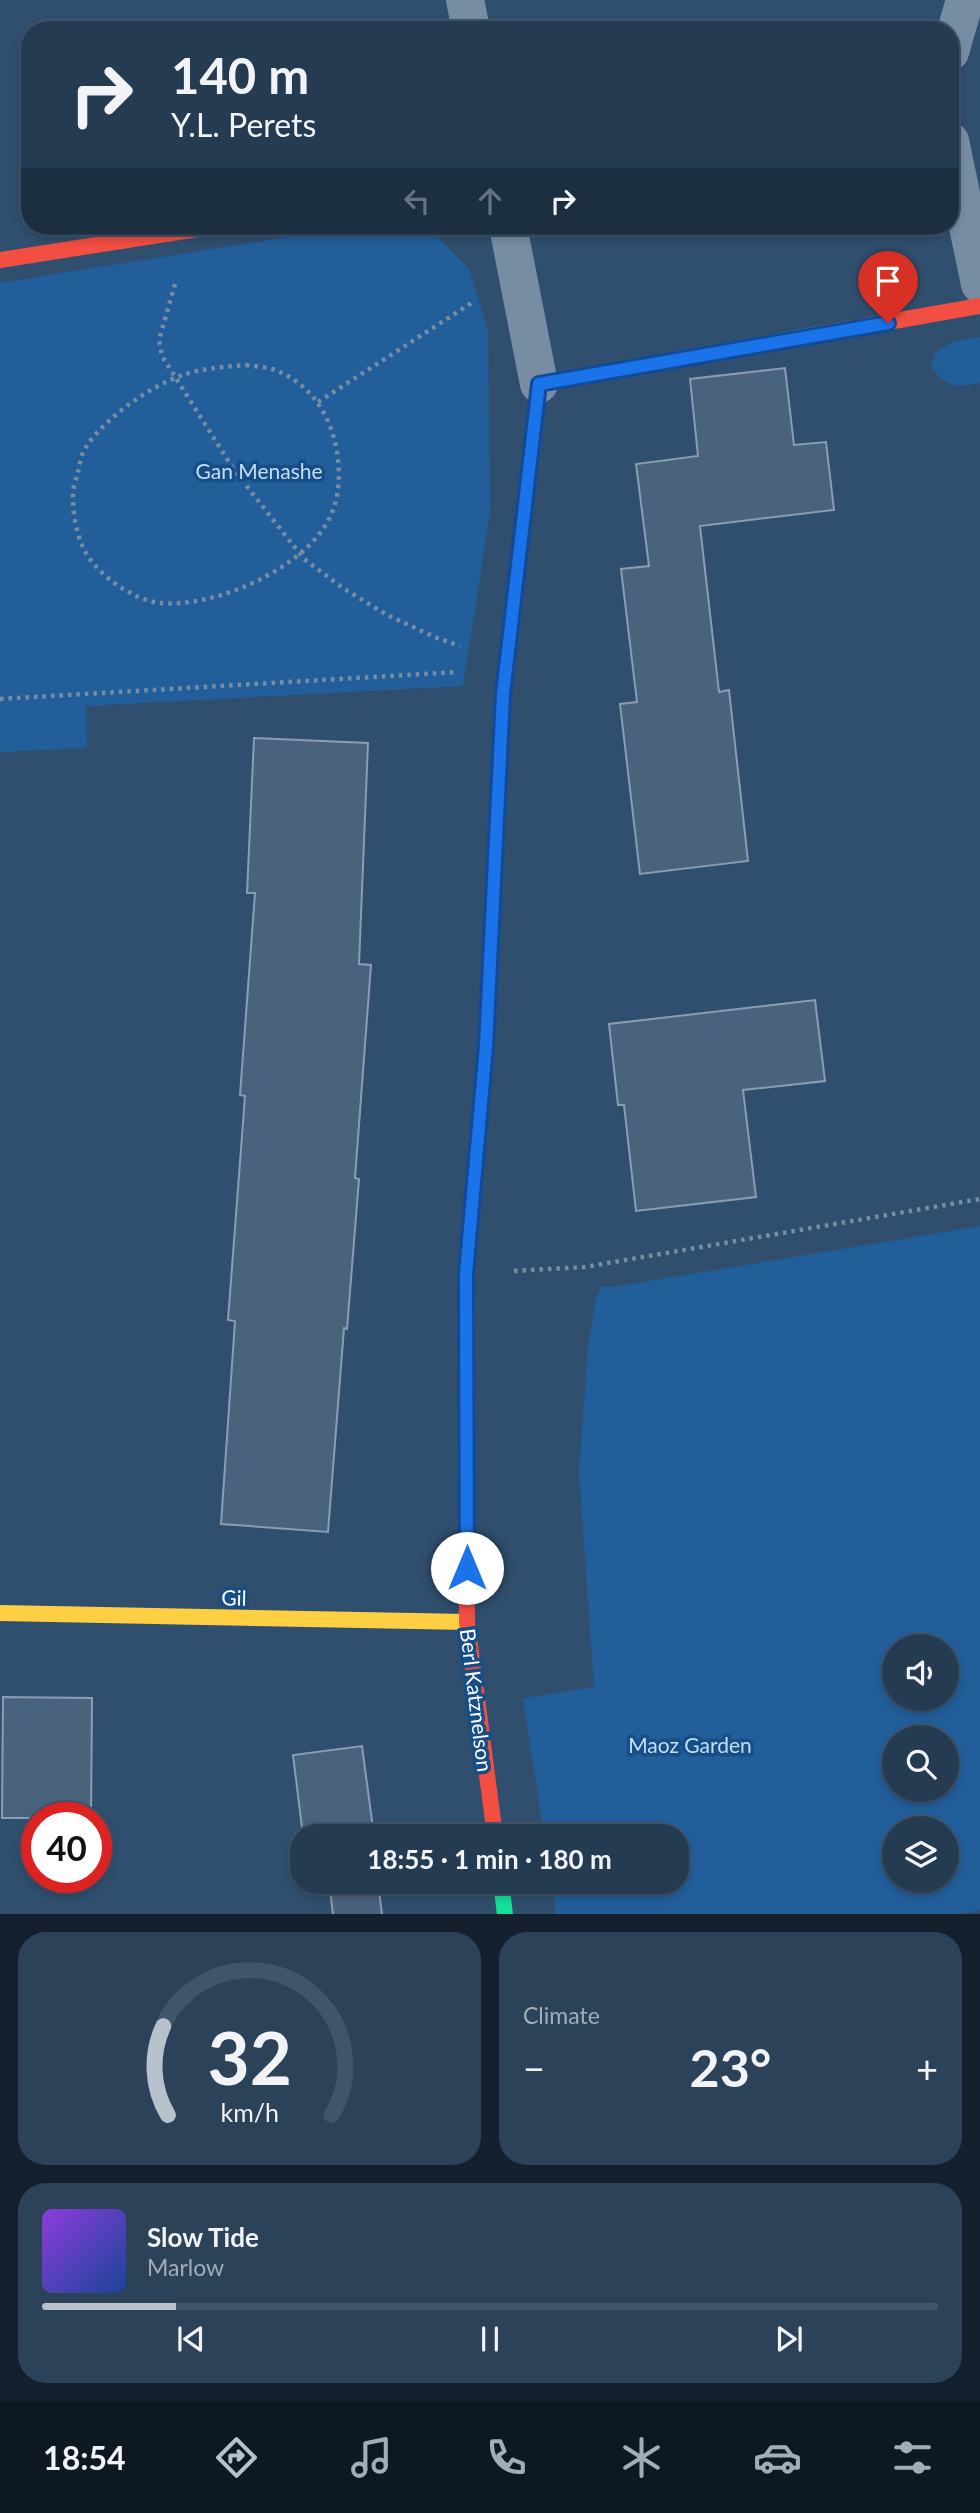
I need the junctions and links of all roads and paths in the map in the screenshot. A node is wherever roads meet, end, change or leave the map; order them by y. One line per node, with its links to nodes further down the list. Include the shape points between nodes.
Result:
1 (465, 0): 3 (street)
2 (965, 0): 4 (street)
3 (469, 21)
4 (959, 21)
5 (959, 185): 11 (street)
6 (160, 235): 9 (street)
7 (190, 235): 13 (path, via 159,340)
8 (510, 235): 10 (street, Berl Katznelson)
9 (0, 260)
10 (517, 273): 14 (street, Berl Katznelson); 15 (path)
11 (980, 284)
12 (980, 306): 14 (street)
13 (175, 379): 15 (path, via 213,367 272,369 298,383); 16 (path, via 234,470); 16 (path, via 120,412 84,449 72,495 82,547 109,580 158,603 212,597 236,589 265,578)
14 (539, 384): 17 (street, Berl Katznelson)
15 (318, 402): 16 (path, via 333,430 338,496 330,517)
16 (299, 554): 17 (path, via 387,615)
17 (507, 663): 18 (path); 20 (street, Berl Katznelson, via 486,1046)
18 (0, 699)
19 (980, 1199): 20 (path, via 585,1267)
20 (466, 1274): 22 (street, Berl Katznelson)
21 (0, 1614): 22 (street, Gil)
22 (467, 1622): 23 (street, Berl Katznelson)
23 (493, 1824)
24 (503, 1894): 25 (street)
25 (505, 1914)

